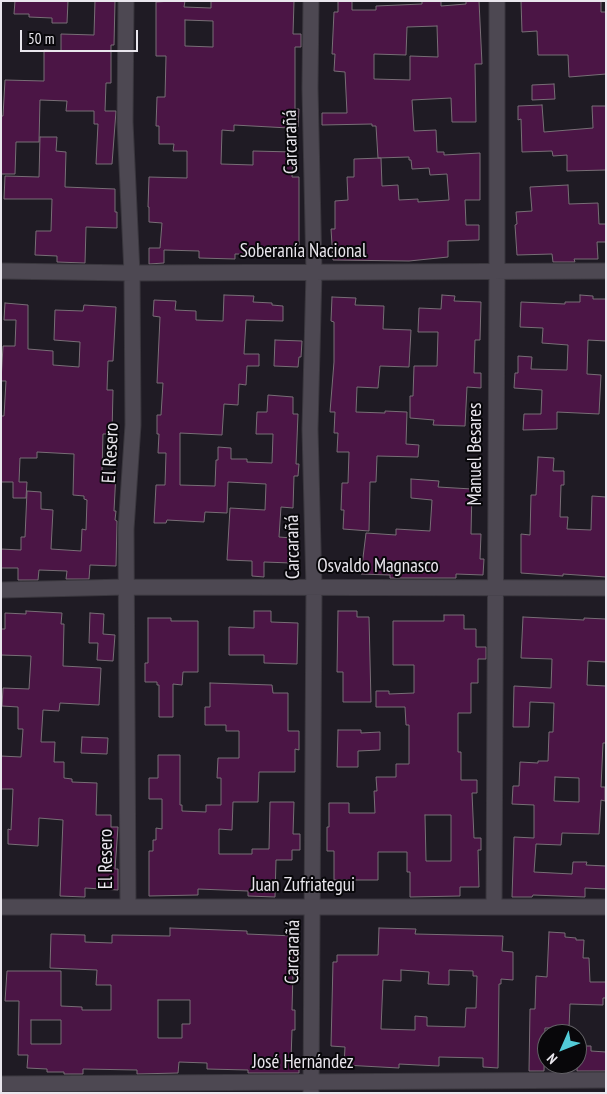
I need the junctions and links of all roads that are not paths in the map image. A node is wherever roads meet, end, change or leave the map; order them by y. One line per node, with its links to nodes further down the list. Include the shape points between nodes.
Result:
1 (126, 1): 8 (street, El Resero, via 125,122)
2 (311, 1): 7 (street, Carcarañá)
3 (497, 1): 5 (street, Manuel Besares)
4 (1, 270): 8 (street, Soberanía Nacional)
5 (497, 271): 6 (street, Soberanía Nacional); 7 (street, Soberanía Nacional); 10 (street, Manuel Besares)
6 (606, 271)
7 (314, 272): 8 (street, Soberanía Nacional); 11 (street, Carcarañá, via 310,430)
8 (132, 273): 9 (street, El Resero, via 133,425 126,528)
9 (126, 587): 11 (street, Osvaldo Magnasco); 13 (street, Osvaldo Magnasco); 18 (street, El Resero)
10 (495, 587): 11 (street, Osvaldo Magnasco); 12 (street, Osvaldo Magnasco); 15 (street, Manuel Besares)
11 (314, 588): 14 (street, Carcarañá)
12 (606, 588)
13 (1, 590)
14 (313, 906): 15 (street, Juan Zufriategui); 18 (street, Juan Zufriategui); 21 (street, Carcarañá)
15 (494, 906): 16 (street, Juan Zufriategui)
16 (606, 906)
17 (1, 907): 18 (street, Juan Zufriategui)
18 (128, 907)
19 (606, 1080): 21 (street, José Hernández)
20 (1, 1084): 21 (street, José Hernández)
21 (311, 1088)

